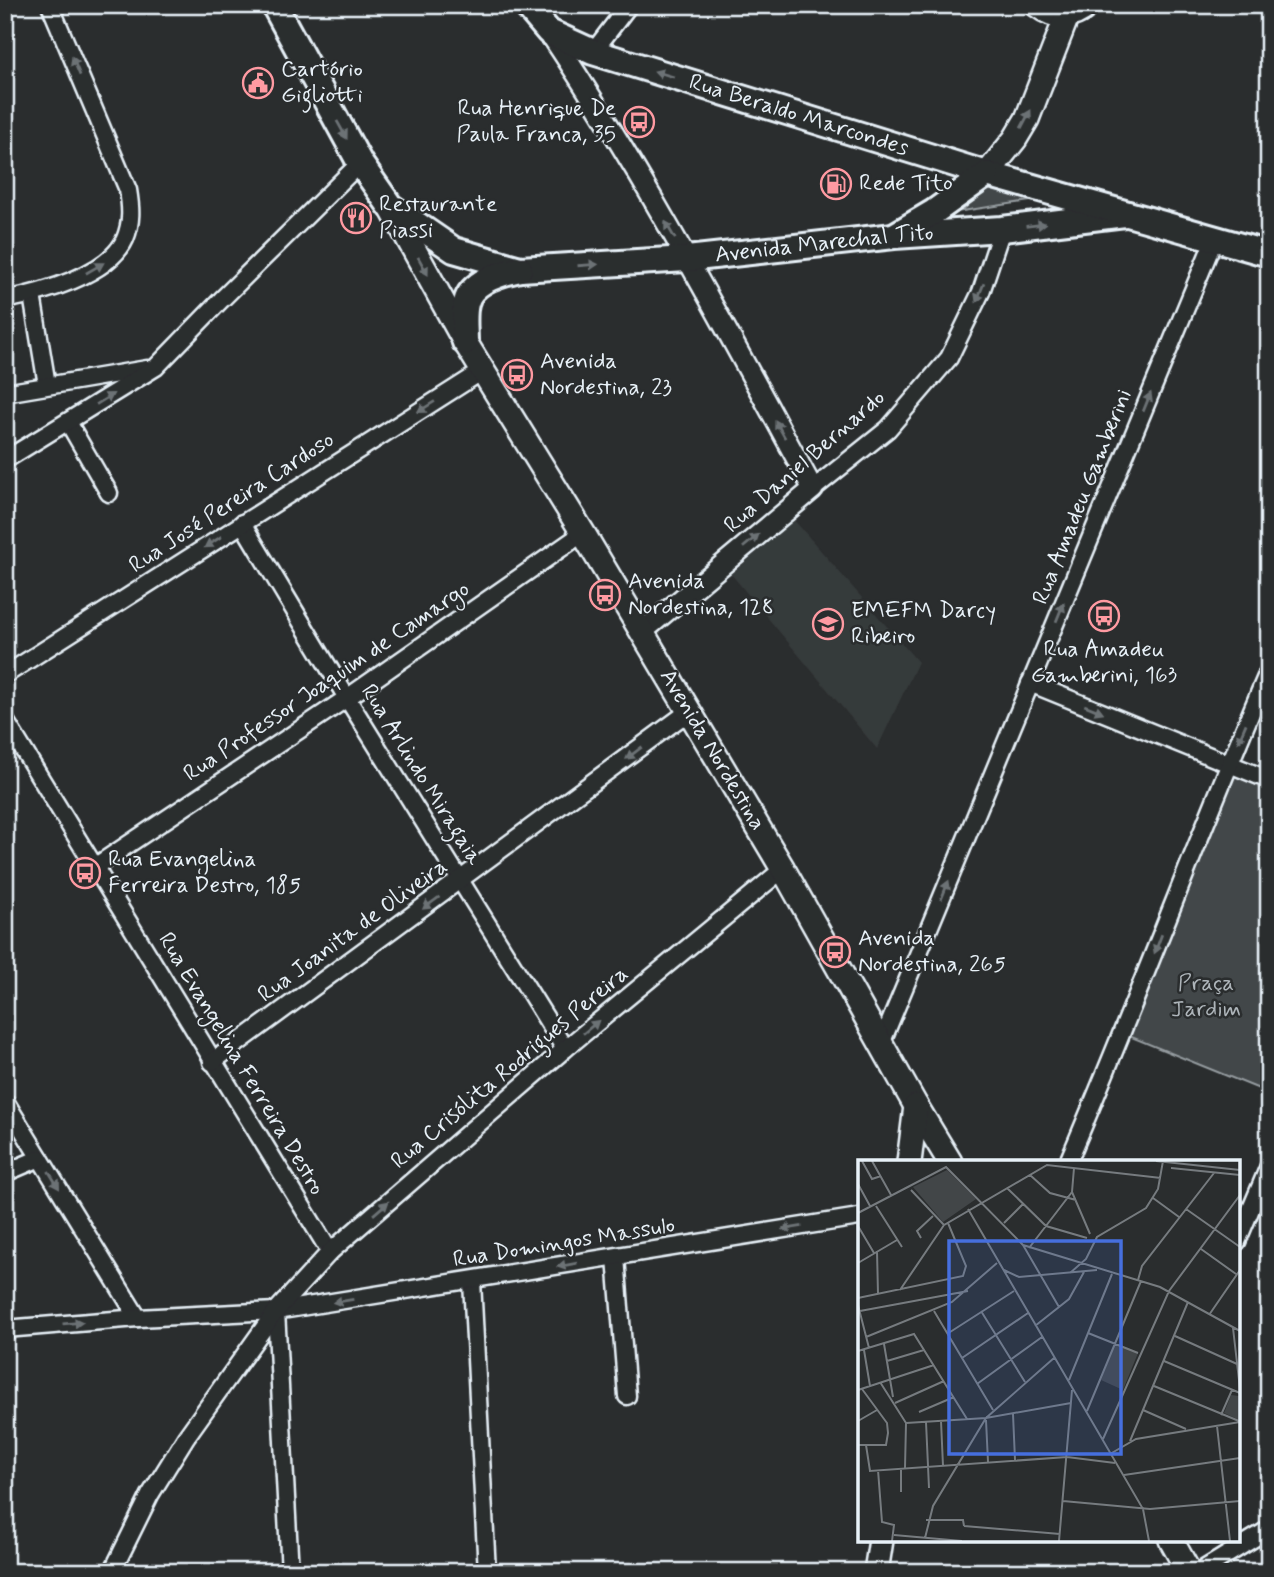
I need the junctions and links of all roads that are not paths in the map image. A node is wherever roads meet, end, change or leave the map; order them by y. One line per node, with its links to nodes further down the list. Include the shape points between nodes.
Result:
1 (50, 5): 20 (street, one-way to 1, via 108,260 124,242 131,210 128,190)
2 (274, 5): 10 (main road, Avenida Marechal Tito, one-way to 10)
3 (526, 5): 8 (main road, Rua Beraldo Marcondes)
4 (629, 5): 9 (street)
5 (1037, 5): 7 (main road, via 1051,15)
6 (1088, 5): 7 (main road)
7 (1067, 16): 11 (main road, one-way to 7, via 1027,119)
8 (549, 32): 9 (main road, Rua Beraldo Marcondes); 18 (street, one-way to 8)
9 (593, 52): 11 (main road, Rua Beraldo Marcondes, one-way to 9)
10 (360, 163): 12 (main road, Avenida Marechal Tito); 23 (street)
11 (986, 174): 13 (main road, Rua Beraldo Marcondes); 15 (main road)
12 (390, 206): 19 (main road, Avenida Marechal Tito, via 454,250); 22 (main road, Avenida Marechal Tito, one-way to 22)
13 (1125, 214): 14 (main road, Avenida Marechal Tito, one-way to 13); 16 (main road, Avenida Marechal Tito)
14 (1002, 229): 15 (main road, Avenida Marechal Tito); 29 (street, Rua Daniel Bernardo, one-way to 29, via 981,292 949,358 888,429)
15 (894, 236): 18 (main road, Avenida Marechal Tito)
16 (1214, 240): 17 (main road, Avenida Marechal Tito); 36 (street, Rua Amadeu Gamberini, one-way to 16)
17 (1269, 254)
18 (687, 259): 19 (main road, Avenida Marechal Tito, one-way to 18); 29 (street, one-way to 18)
19 (520, 269): 22 (main road, via 495,276 469,295)
20 (32, 295): 21 (street); 25 (street)
21 (5, 300)
22 (465, 342): 24 (main road, Avenida Nordestina)
23 (156, 367): 25 (street); 27 (street, one-way to 23)
24 (484, 370): 31 (street, Rua José Pereira Cardoso, one-way to 31); 32 (main road, Avenida Nordestina)
25 (47, 385): 26 (street)
26 (5, 393)
27 (68, 422): 28 (street); 30 (street)
28 (5, 460)
29 (813, 489): 33 (street, Rua Daniel Bernardo, one-way to 29)
30 (110, 494)
31 (242, 523): 35 (street, Rua José Pereira Cardoso, one-way to 35); 37 (street, Rua Arlindo Miragaia)
32 (583, 533): 33 (main road, Avenida Nordestina); 37 (street, Rua Professor Joaquim de Camargo)
33 (642, 632): 38 (main road, Avenida Nordestina)
34 (1269, 670): 40 (street, one-way to 40)
35 (5, 675)
36 (1030, 683): 40 (street, one-way to 40); 45 (street, Rua Amadeu Gamberini, one-way to 36)
37 (347, 698): 42 (street, Rua Professor Joaquim de Camargo); 44 (street, Rua Arlindo Miragaia)
38 (688, 712): 43 (main road, Avenida Nordestina); 44 (street, Rua Joanita de Oliveira, one-way to 44)
39 (5, 719): 42 (street, Rua Evangelina Ferreira Destro)
40 (1228, 764): 41 (street); 53 (street, one-way to 53, via 1123,1035)
41 (1269, 780)
42 (96, 866): 47 (street, Rua Evangelina Ferreira Destro)
43 (783, 869): 45 (main road, Avenida Nordestina); 46 (street, Rua Crisólita Rodrigues Pereira, one-way to 43)
44 (461, 881): 46 (street, Rua Arlindo Miragaia); 47 (street, Rua Joanita de Oliveira, one-way to 47)
45 (881, 1044): 49 (main road, Avenida Nordestina)
46 (565, 1049): 58 (street, Rua Crisólita Rodrigues Pereira, one-way to 46)
47 (212, 1062): 58 (street, Rua Evangelina Ferreira Destro)
48 (5, 1101): 50 (street)
49 (916, 1106): 51 (main road); 52 (main road, Avenida Nordestina)
50 (40, 1158): 55 (street); 62 (street, one-way to 62)
51 (909, 1160)
52 (949, 1160)
53 (1069, 1160)
54 (1269, 1166): 57 (street)
55 (5, 1172)
56 (858, 1217): 59 (street, Rua Domingos Massulo, one-way to 59)
57 (1239, 1237)
58 (330, 1252): 61 (street, Rua Crisólita Rodrigues Pereira)
59 (615, 1257): 60 (street, Rua Domingos Massulo, one-way to 60); 64 (street)
60 (472, 1281): 61 (street, Rua Domingos Massulo, one-way to 61); 70 (street)
61 (276, 1311): 62 (street, Rua Domingos Massulo); 68 (street, Rua Crisólita Rodrigues Pereira, via 186,1437 150,1495); 69 (street)
62 (138, 1318): 63 (street, Rua Domingos Massulo, one-way to 62)
63 (5, 1329)
64 (627, 1396)
65 (1269, 1530): 73 (street)
66 (881, 1542): 71 (main road)
67 (1172, 1542): 72 (main road)
68 (112, 1572)
69 (290, 1572)
70 (487, 1572)
71 (876, 1572)
72 (1189, 1572)
73 (1199, 1572)

